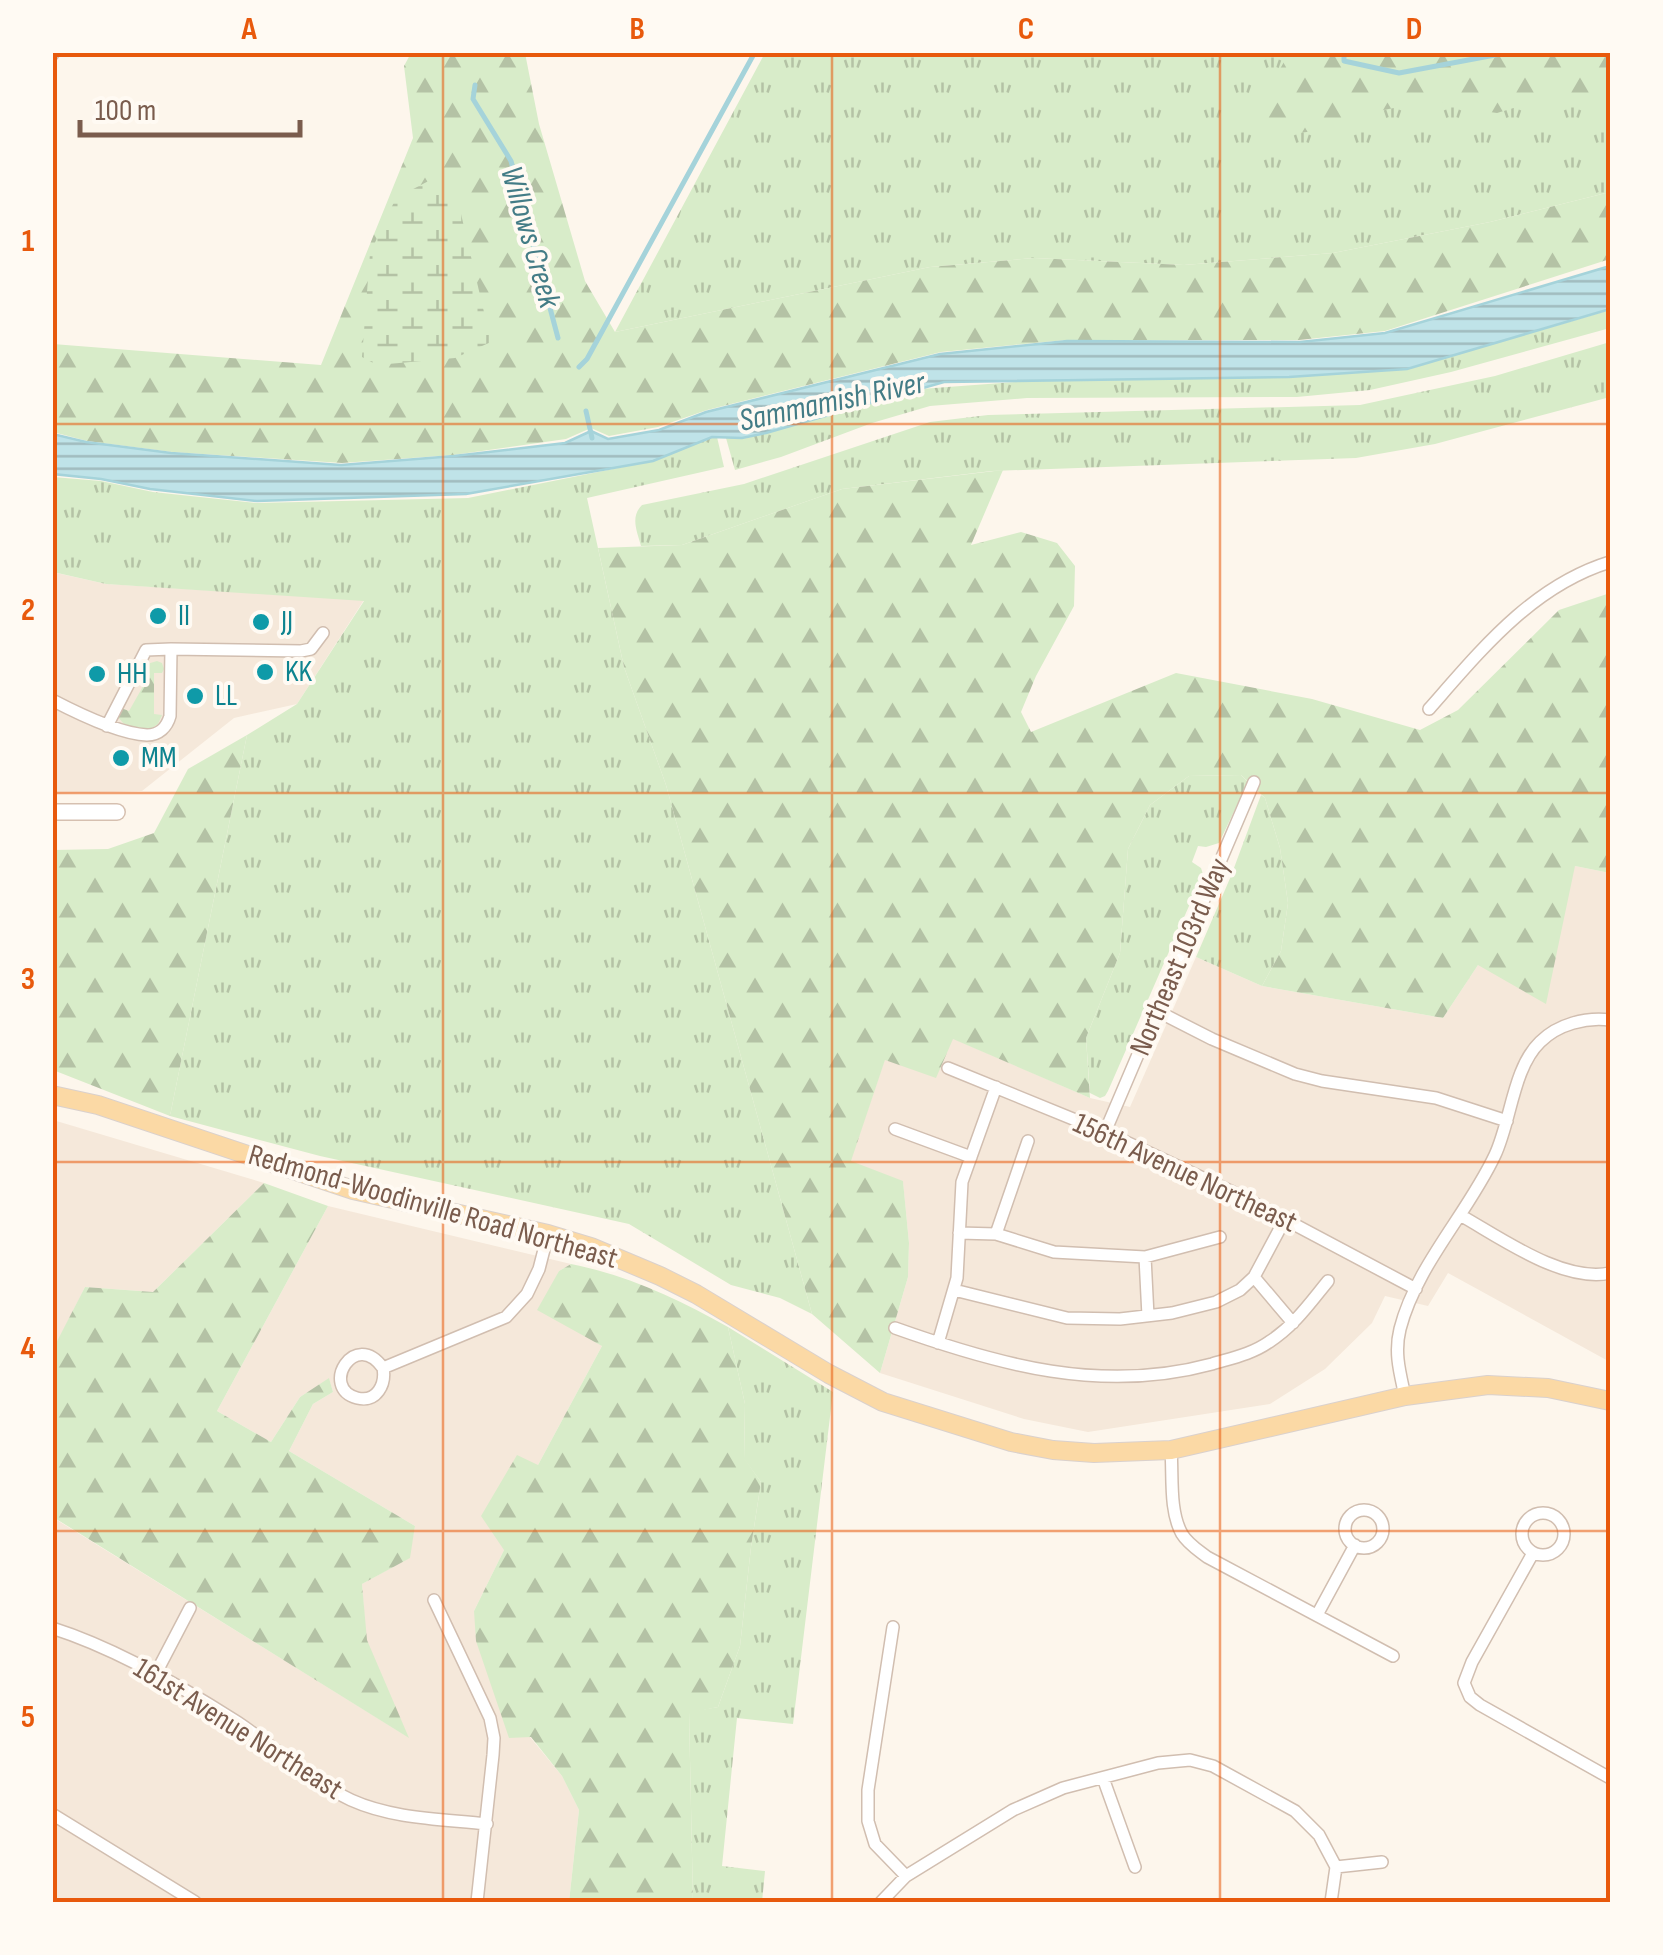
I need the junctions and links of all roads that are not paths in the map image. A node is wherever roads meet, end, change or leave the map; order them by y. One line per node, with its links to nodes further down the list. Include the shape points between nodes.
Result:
1 (1610, 562): 5 (street, via 1531,604)
2 (323, 632): 3 (street, via 312,649 301,651)
3 (170, 648): 6 (street, via 146,650); 6 (street, via 167,726 149,736)
4 (52, 700): 6 (street)
5 (1429, 709)
6 (107, 726)
7 (1254, 782): 10 (street, Northeast 103rd Way)
8 (52, 812): 9 (street)
9 (117, 812)
10 (1157, 1012): 15 (street, via 1297,1075 1436,1098); 17 (street, Northeast 103rd Way)
11 (1610, 1020): 15 (street, via 1580,1020 1540,1042 1526,1061)
12 (948, 1068): 13 (street, 156th Avenue Northeast)
13 (996, 1087): 17 (street, 156th Avenue Northeast); 19 (street)
14 (52, 1095): 23 (main road, Redmond-Woodinville Road Northeast, via 353,1190)
15 (1507, 1122): 20 (street)
16 (895, 1129): 19 (street)
17 (1106, 1132): 21 (street, 156th Avenue Northeast)
18 (1028, 1141): 24 (street)
19 (971, 1157): 22 (street)
20 (1460, 1215): 27 (street, via 1572,1273); 30 (street)
21 (1285, 1219): 28 (street); 30 (street, 156th Avenue Northeast)
22 (959, 1233): 24 (street); 31 (street)
23 (548, 1234): 36 (street, via 533,1281 506,1317); 39 (main road, Redmond-Woodinville Road Northeast, via 672,1282 883,1402 1053,1450)
24 (996, 1234): 26 (street, via 1054,1252)
25 (1220, 1237): 26 (street)
26 (1146, 1257): 32 (street)
27 (1610, 1273)
28 (1254, 1277): 32 (street, via 1216,1302); 33 (street)
29 (1328, 1281): 33 (street)
30 (1416, 1288): 37 (street, via 1396,1351)
31 (954, 1290): 32 (street, via 1067,1318); 35 (street)
32 (1148, 1316)
33 (1293, 1323): 35 (street, via 1246,1354 1177,1374 1062,1374)
34 (895, 1328): 35 (street)
35 (938, 1343)
36 (383, 1368)
37 (1405, 1396): 38 (main road, Redmond-Woodinville Road Northeast, via 1488,1385); 39 (main road, Redmond-Woodinville Road Northeast)
38 (1610, 1401)
39 (1171, 1450): 44 (street, via 1175,1514 1190,1544)
40 (1355, 1545): 44 (street)
41 (1533, 1554): 50 (street, via 1464,1683 1480,1705)
42 (434, 1600): 52 (street, via 490,1718)
43 (190, 1608): 48 (street)
44 (1317, 1615): 47 (street)
45 (893, 1627): 56 (street, via 868,1821 876,1844)
46 (52, 1628): 48 (street, 161st Avenue Northeast)
47 (1393, 1656)
48 (155, 1675): 52 (street, 161st Avenue Northeast, via 352,1800 399,1814)
49 (1103, 1778): 54 (street); 55 (street, via 1158,1763 1213,1766 1296,1810); 56 (street, via 1013,1810)
50 (1610, 1778)
51 (52, 1814): 57 (street)
52 (487, 1824): 58 (street)
53 (1382, 1862): 55 (street)
54 (1135, 1867)
55 (1336, 1867): 60 (street)
56 (906, 1876): 59 (street)
57 (195, 1902)
58 (476, 1902)
59 (882, 1902)
60 (1330, 1902)

